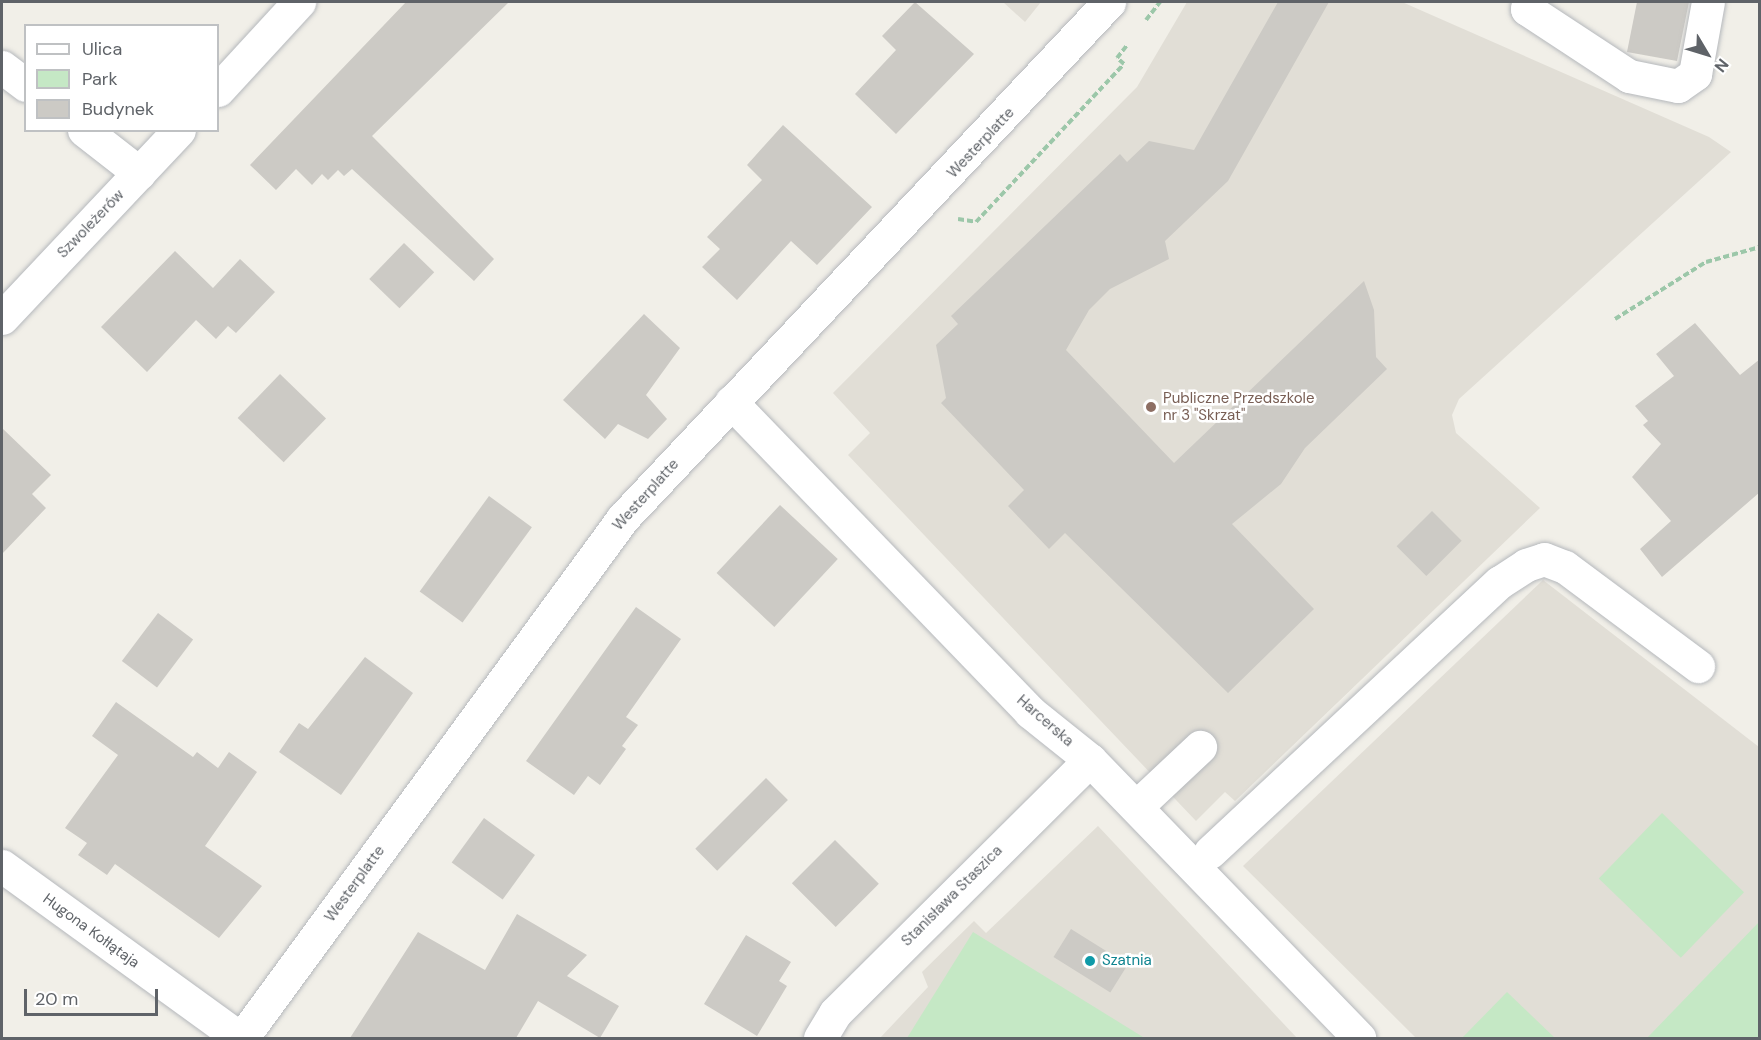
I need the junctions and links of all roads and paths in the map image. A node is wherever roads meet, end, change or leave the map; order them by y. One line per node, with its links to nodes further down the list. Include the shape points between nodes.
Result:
1 (300, 2): 7 (street)
2 (1108, 2): 14 (street, Westerplatte)
3 (1528, 2): 4 (street, via 1527,9 1629,76 1678,86 1695,74)
4 (1708, 2)
5 (2, 67): 6 (street)
6 (24, 84)
7 (219, 89)
8 (87, 132): 10 (street)
9 (177, 132): 10 (street, Szwoleżerów)
10 (140, 173): 12 (street, Szwoleżerów)
11 (1760, 247): 13 (path, via 1706,262)
12 (2, 318)
13 (1615, 319)
14 (731, 402): 17 (street, Harcerska, via 1030,712); 21 (street, Westerplatte, via 617,527)
15 (1698, 666): 19 (street, via 1565,567 1544,559 1526,565 1500,582)
16 (1200, 747): 18 (street)
17 (1090, 760): 18 (street, Harcerska); 22 (street, Stanisława Staszica, via 835,1012)
18 (1137, 807): 23 (street, Harcerska)
19 (1210, 852)
20 (2, 866): 21 (street, Hugona Kołłątaja)
21 (241, 1038)
22 (820, 1038)
23 (1359, 1038)

